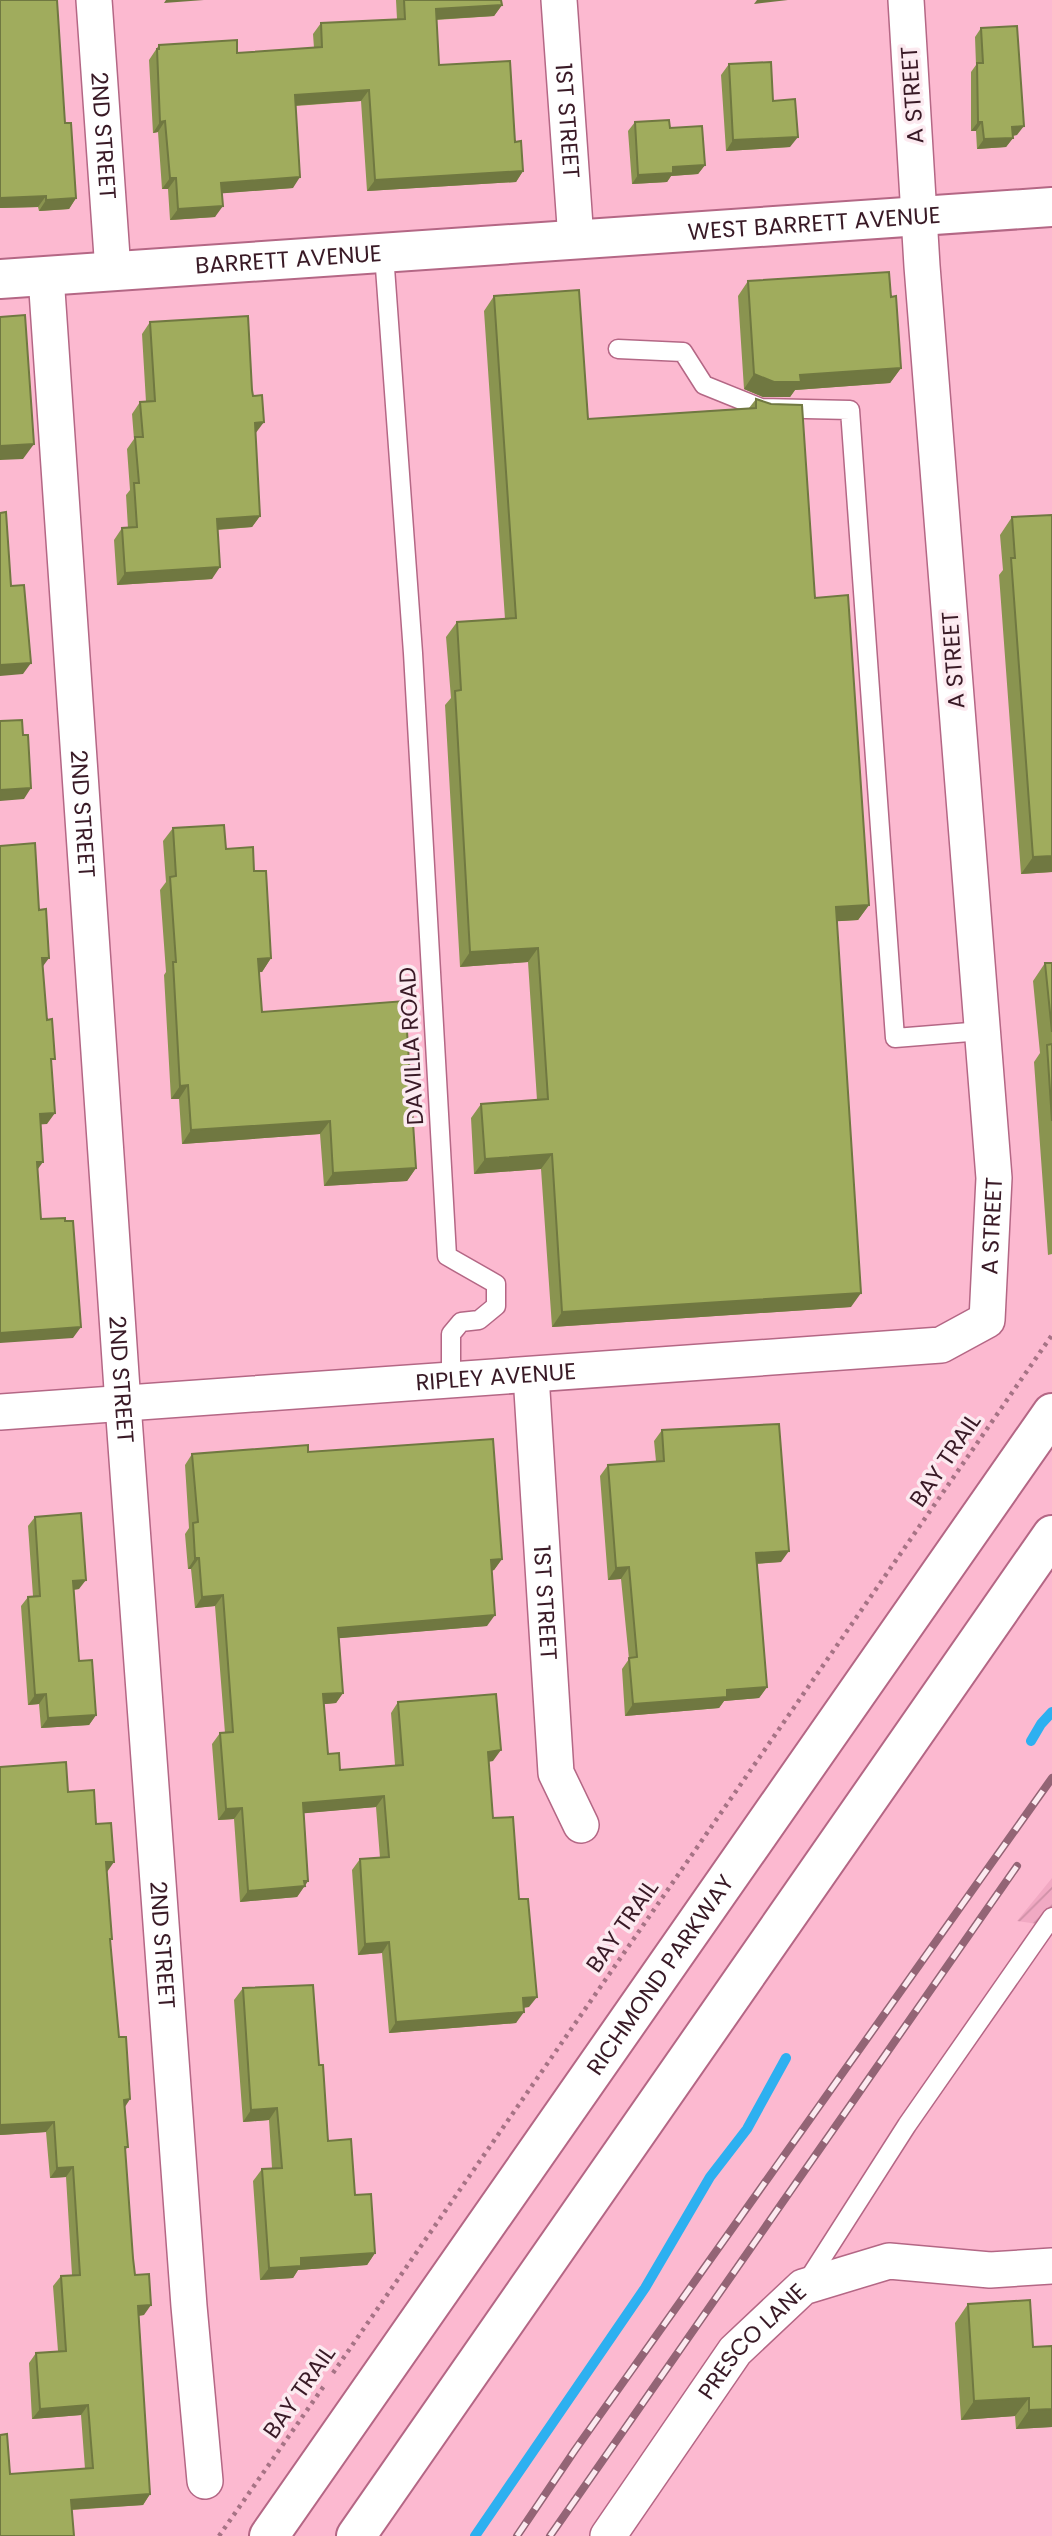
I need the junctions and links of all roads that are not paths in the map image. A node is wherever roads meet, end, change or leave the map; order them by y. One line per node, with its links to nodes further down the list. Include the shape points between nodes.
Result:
1 (93, 0): 8 (street, 2ND STREET)
2 (559, 0): 6 (street, 1ST STREET)
3 (906, 0): 5 (street, A STREET)
4 (1052, 207): 5 (main road, WEST BARRETT AVENUE)
5 (919, 216): 6 (main road, WEST BARRETT AVENUE); 12 (street, A STREET)
6 (576, 240): 7 (main road, BARRETT AVENUE)
7 (384, 254): 8 (main road, BARRETT AVENUE); 15 (lane, DAVILLA ROAD, via 413,653 447,1256 496,1284 496,1306 479,1320 461,1322 451,1334)
8 (113, 271): 9 (main road, BARRETT AVENUE)
9 (46, 276): 10 (main road, BARRETT AVENUE); 16 (street, 2ND STREET)
10 (0, 279)
11 (618, 349): 12 (lane, via 682,352 704,384 761,408 850,410 895,1038)
12 (982, 1031): 13 (street, A STREET, via 994,1178)
13 (987, 1320): 14 (street, RIPLEY AVENUE, via 941,1345)
14 (531, 1375): 15 (street, RIPLEY AVENUE); 20 (street, 1ST STREET, via 556,1773)
15 (451, 1381): 16 (street, RIPLEY AVENUE)
16 (123, 1404): 17 (street, RIPLEY AVENUE); 24 (street, 2ND STREET)
17 (0, 1412)
18 (1052, 1413): 25 (main road, RICHMOND PARKWAY)
19 (1052, 1535): 26 (main road)
20 (581, 1825)
21 (1052, 1917): 23 (lane, via 907,2125)
22 (1052, 2266): 23 (street, PRESCO LANE, via 990,2270 889,2261)
23 (803, 2287): 27 (street, PRESCO LANE, via 735,2351)
24 (205, 2482)
25 (268, 2536)
26 (356, 2536)
27 (608, 2536)

